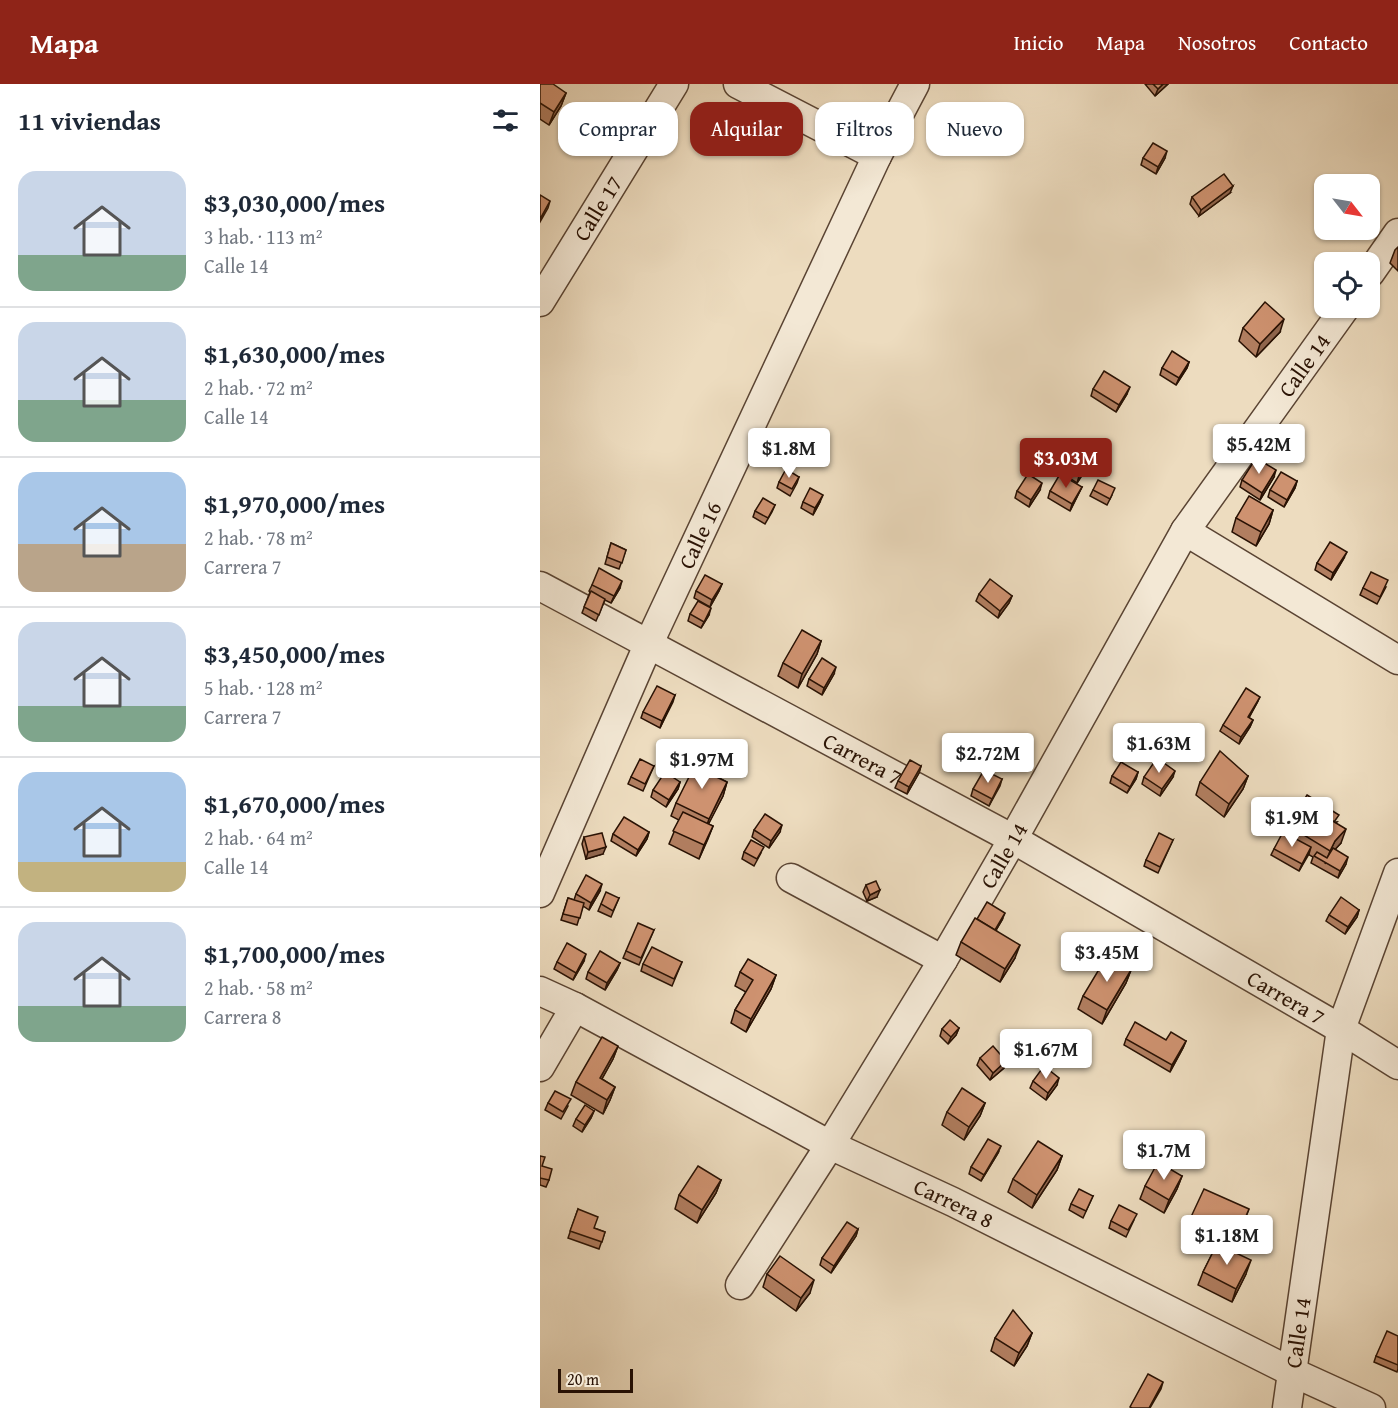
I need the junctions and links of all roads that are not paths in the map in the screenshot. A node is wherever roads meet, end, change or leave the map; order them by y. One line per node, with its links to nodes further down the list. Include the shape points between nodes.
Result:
1 (674, 84): 9 (street, Calle 17)
2 (738, 84): 5 (street)
3 (915, 84): 4 (street, Calle 16)
4 (906, 102)
5 (815, 124)
6 (877, 156): 13 (street, Calle 16)
7 (1398, 233): 8 (street)
8 (1380, 259)
9 (540, 302)
10 (1338, 318): 11 (street, Calle 14)
11 (1185, 531): 14 (street); 15 (street, Calle 14)
12 (540, 586): 13 (street, Carrera 7)
13 (649, 643): 15 (street, Carrera 7); 18 (street, Calle 16)
14 (1398, 660)
15 (1013, 839): 19 (street, Calle 14); 22 (street, Carrera 7)
16 (1398, 873): 22 (street, Calle 14)
17 (791, 878): 19 (street)
18 (540, 894)
19 (943, 960): 25 (street, Calle 14)
20 (540, 991): 21 (street, Carrera 8)
21 (575, 1007): 24 (street); 25 (street, Carrera 8)
22 (1341, 1029): 23 (street, Carrera 7); 27 (street, Calle 14)
23 (1398, 1065)
24 (540, 1067)
25 (830, 1145): 26 (street, Calle 14); 27 (street, Carrera 8, via 953,1202)
26 (740, 1285)
27 (1292, 1372): 28 (street, Calle 14); 29 (street, Carrera 8)
28 (1287, 1408)
29 (1371, 1408)

